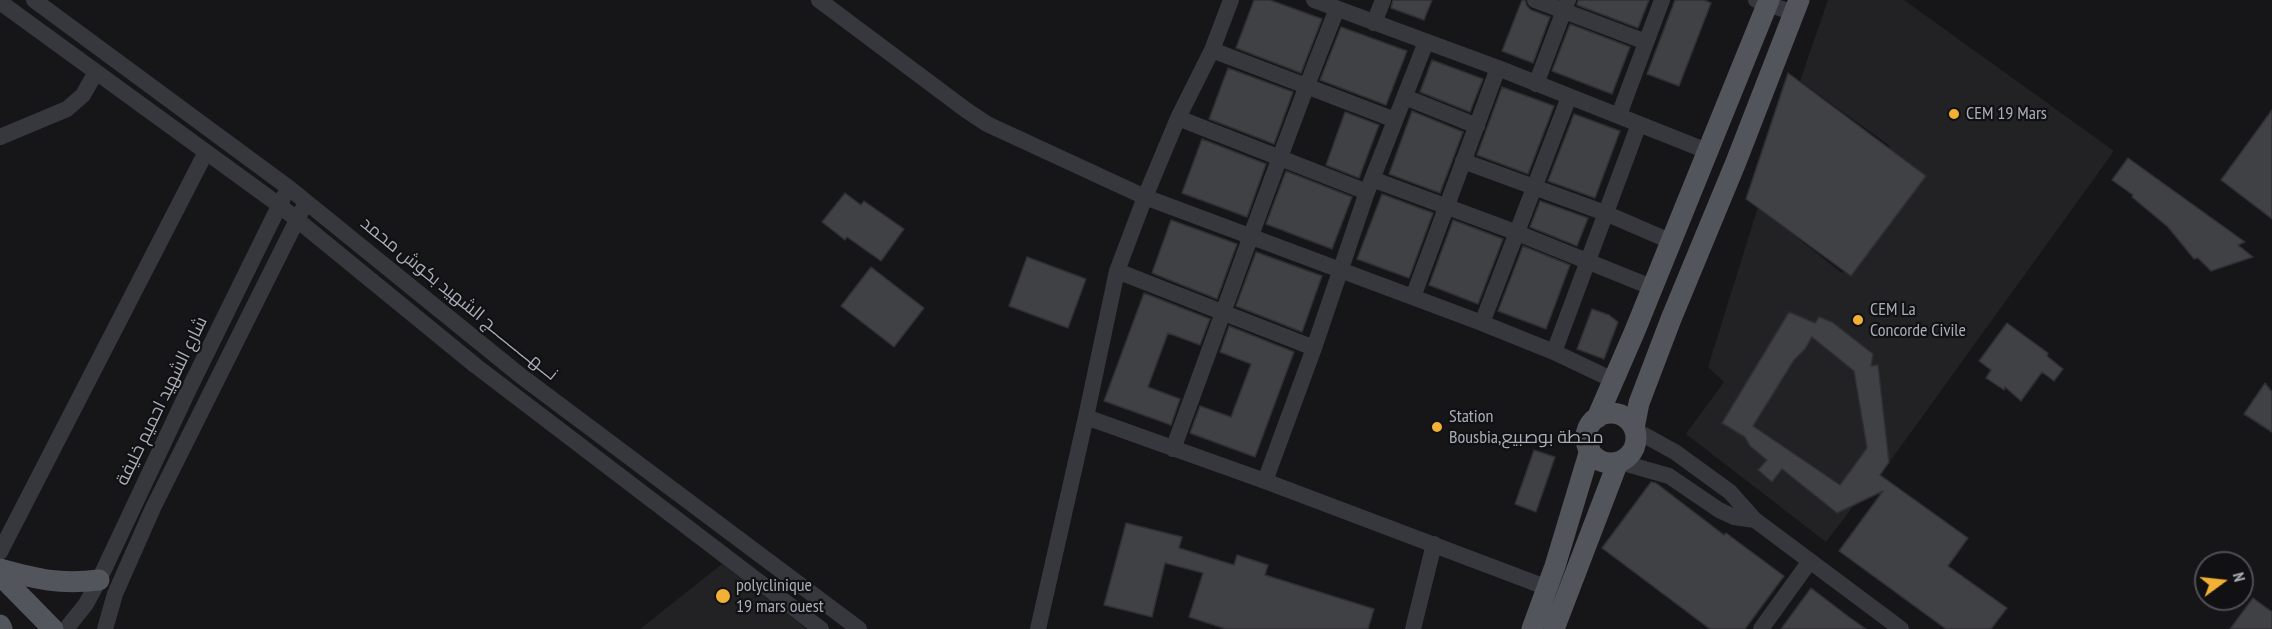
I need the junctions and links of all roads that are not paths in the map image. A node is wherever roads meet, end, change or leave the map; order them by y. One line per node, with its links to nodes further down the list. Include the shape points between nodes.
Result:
1 (34, 0): 35 (street, نـــهـــــــــــج الشهيد بكوش محمد)
2 (819, 0): 36 (street, via 987,124)
3 (1231, 0): 16 (street)
4 (1314, 0): 12 (street)
5 (1383, 0): 13 (street)
6 (1535, 0): 10 (street)
7 (1662, 0): 15 (street)
8 (0, 2): 18 (street)
9 (1764, 2): 11 (street); 29 (main road)
10 (1566, 6): 15 (street); 19 (street)
11 (1796, 7): 57 (main road, via 1671,319)
12 (1337, 9): 13 (street); 20 (street)
13 (1374, 23): 14 (street)
14 (1426, 42): 17 (street); 21 (street)
15 (1646, 42): 23 (street)
16 (1212, 50): 20 (street); 24 (street)
17 (1498, 68): 19 (street); 27 (street)
18 (96, 72): 28 (street, via 83,95 67,109); 30 (street)
19 (1536, 84): 22 (street)
20 (1306, 85): 25 (street); 31 (street)
21 (1405, 97): 25 (street); 27 (street)
22 (1569, 97): 23 (street); 34 (street)
23 (1619, 115): 26 (street)
24 (1178, 118): 31 (street); 36 (street)
25 (1395, 120): 33 (street)
26 (1639, 124): 29 (street); 40 (street)
27 (1477, 126): 32 (street)
28 (0, 137)
29 (1707, 151): 44 (main road)
30 (206, 152): 38 (street); 64 (street)
31 (1280, 159): 33 (street); 43 (street)
32 (1463, 161): 34 (street); 39 (street)
33 (1369, 185): 39 (street); 46 (street)
34 (1533, 187): 40 (street); 42 (street)
35 (289, 188): 37 (street, نـــهـــــــــــج الشهيد بكوش محمد); 38 (street, شارع الشهيد احميم خليفة)
36 (1145, 196): 43 (street); 47 (street)
37 (306, 201): 41 (street); 76 (street, نـــهـــــــــــج الشهيد بكوش محمد, via 521,376)
38 (279, 205): 41 (street); 68 (street, شارع الشهيد احميم خليفة)
39 (1447, 206): 42 (street); 49 (street)
40 (1605, 213): 44 (street); 45 (street)
41 (297, 219): 74 (street, via 153,508 115,594); 75 (street, via 476,366)
42 (1515, 232): 45 (street); 51 (street)
43 (1250, 235): 46 (street); 50 (street)
44 (1670, 241): 48 (main road)
45 (1587, 262): 48 (street); 53 (street)
46 (1341, 269): 49 (street); 52 (street)
47 (1116, 271): 50 (street); 55 (street)
48 (1652, 287): 54 (main road)
49 (1413, 297): 51 (street)
50 (1224, 311): 52 (street); 58 (street)
51 (1482, 323): 53 (street)
52 (1314, 348): 61 (street)
53 (1554, 352): 54 (street)
54 (1613, 380): 56 (main road)
55 (1086, 417): 58 (street); 77 (street)
56 (1597, 417): 57 (main road, via 1618,414); 59 (main road, via 1586,436)
57 (1634, 429): 60 (main road, via 1632,452); 62 (street, via 1675,452 1733,495)
58 (1173, 449): 61 (street)
59 (1590, 450): 60 (main road, via 1605,463); 69 (main road)
60 (1619, 462): 62 (street, via 1669,476 1719,510); 80 (main road)
61 (1265, 481): 63 (street)
62 (1755, 520): 65 (street)
63 (1434, 544): 69 (street); 78 (street)
64 (0, 552)
65 (1810, 561): 81 (street); 82 (street)
66 (0, 569): 68 (main road, via 45,581)
67 (0, 575): 72 (main road)
68 (99, 580): 73 (street, شارع الشهيد احميم خليفة)
69 (1548, 588): 79 (main road)
70 (0, 625): 71 (main road)
71 (2, 629)
72 (53, 629)
73 (66, 629)
74 (105, 629)
75 (821, 629)
76 (858, 629)
77 (1038, 629)
78 (1413, 629)
79 (1532, 629)
80 (1554, 629)
81 (1761, 629)
82 (1901, 629)

